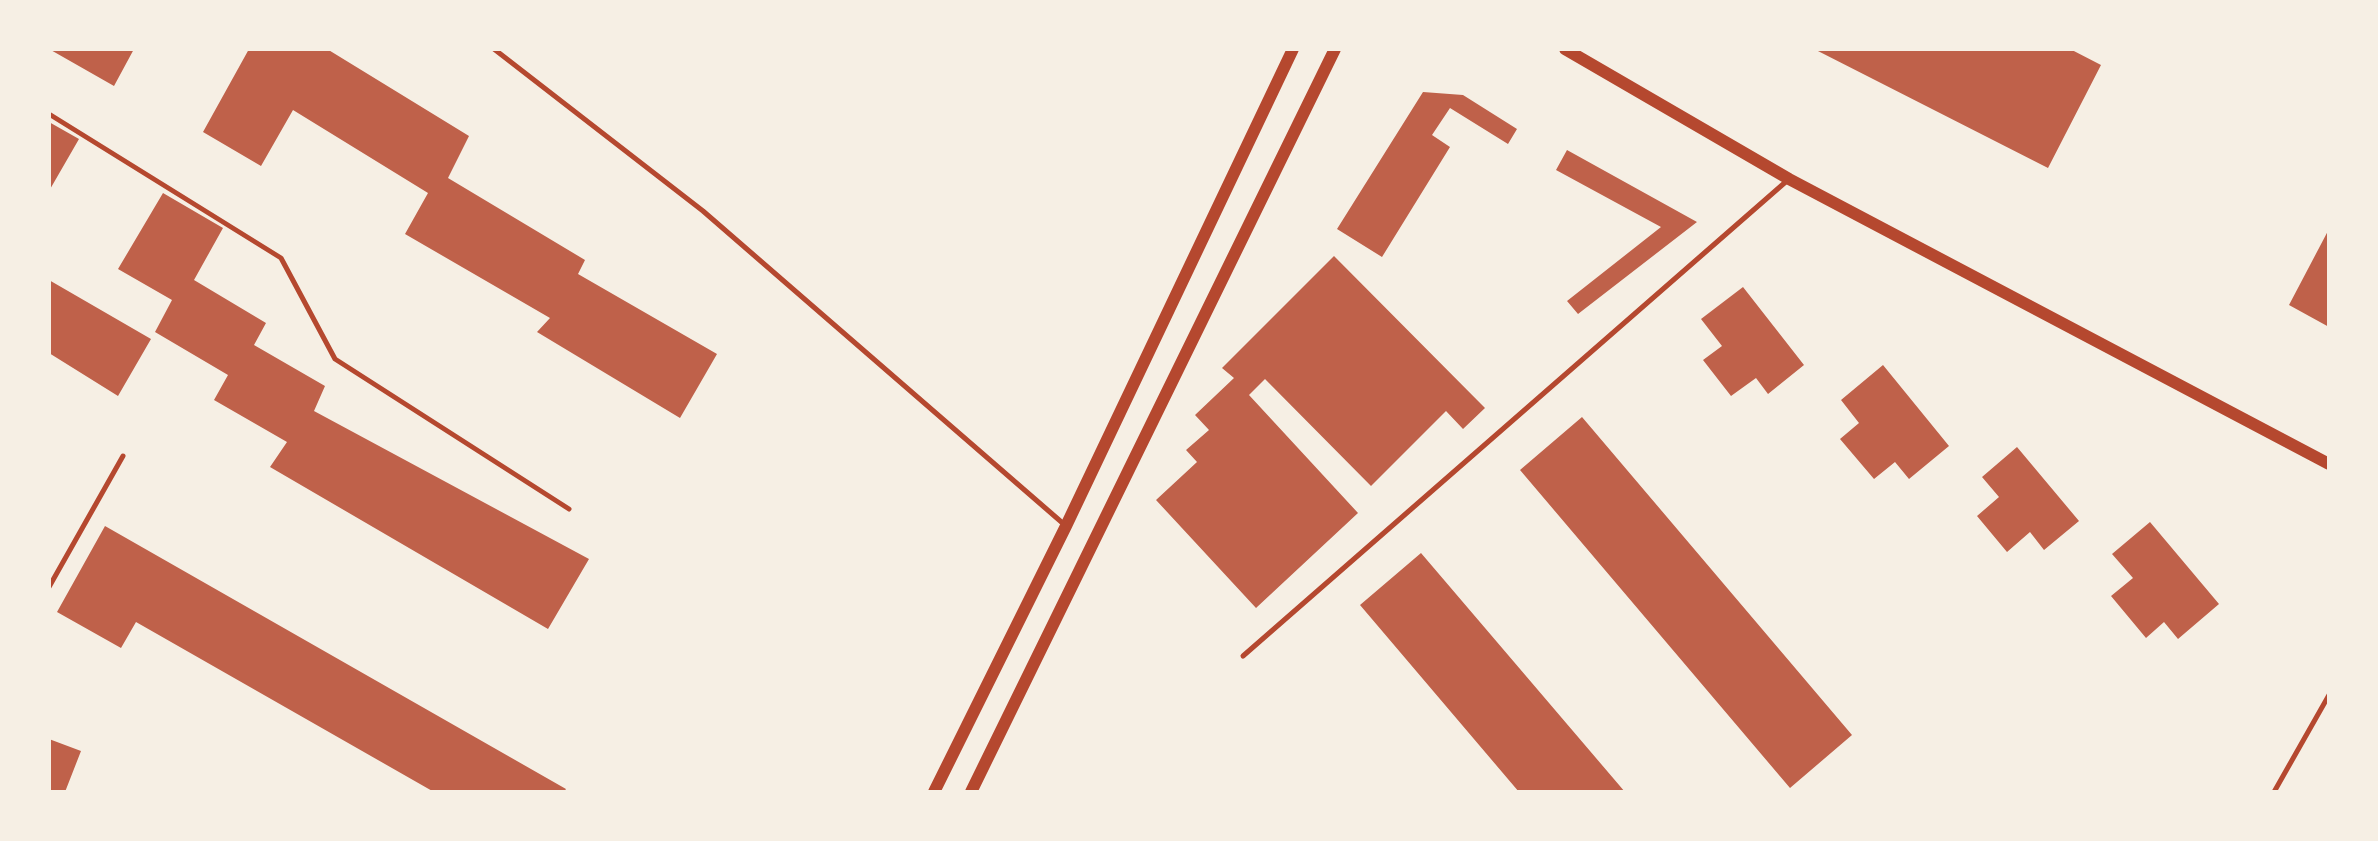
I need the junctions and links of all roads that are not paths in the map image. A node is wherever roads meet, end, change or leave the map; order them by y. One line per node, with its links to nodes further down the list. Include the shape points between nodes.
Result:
1 (494, 49): 10 (lane, via 703,211)
2 (1293, 49): 10 (street)
3 (1335, 49): 15 (street)
4 (1565, 49): 6 (street)
5 (49, 114): 9 (lane, via 281,258 335,359)
6 (1789, 179): 8 (street); 12 (lane)
7 (123, 456): 11 (lane)
8 (2329, 464)
9 (569, 509)
10 (1066, 526): 14 (street)
11 (49, 587)
12 (1243, 656)
13 (2329, 695): 16 (lane)
14 (934, 792)
15 (971, 792)
16 (2274, 792)

